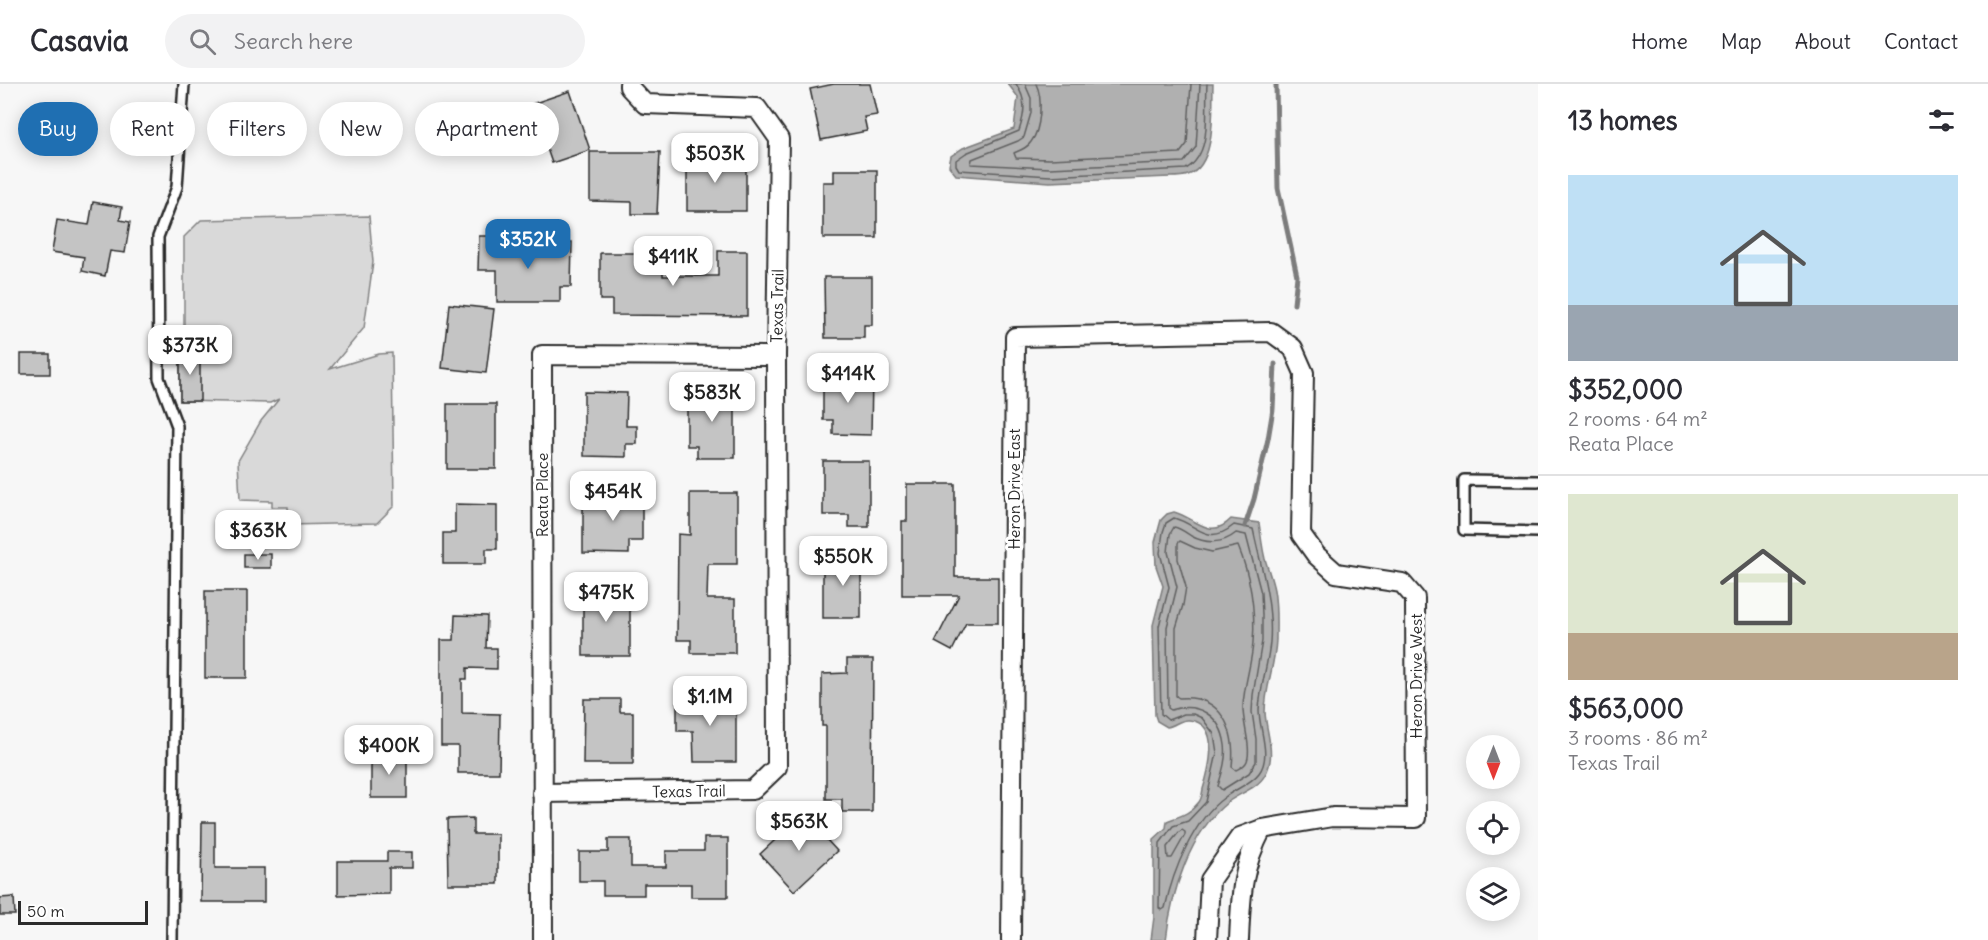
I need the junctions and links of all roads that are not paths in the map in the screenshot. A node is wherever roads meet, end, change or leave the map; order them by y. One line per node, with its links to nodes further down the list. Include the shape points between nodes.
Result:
1 (184, 84): 10 (lane, via 177,187 158,237 159,378 177,426)
2 (629, 84): 4 (street, Texas Trail, via 645,104 758,108 779,139)
3 (1293, 348): 8 (street, Heron Drive West, via 1304,373 1300,534 1336,573 1402,583 1415,598 1416,818 1333,817); 9 (street, Heron Drive East, via 1271,332 1015,337)
4 (776, 356): 7 (street, Texas Trail, via 777,767 753,790); 7 (street, Reata Place, via 542,355)
5 (1538, 481): 6 (lane, via 1464,480 1464,530)
6 (1538, 532)
7 (543, 793): 11 (street, Reata Place)
8 (1262, 829): 12 (street, Heron Drive West, via 1240,837 1210,880); 13 (street, via 1250,852 1242,884)
9 (1011, 932)
10 (172, 940)
11 (543, 940)
12 (1207, 940)
13 (1239, 940)

